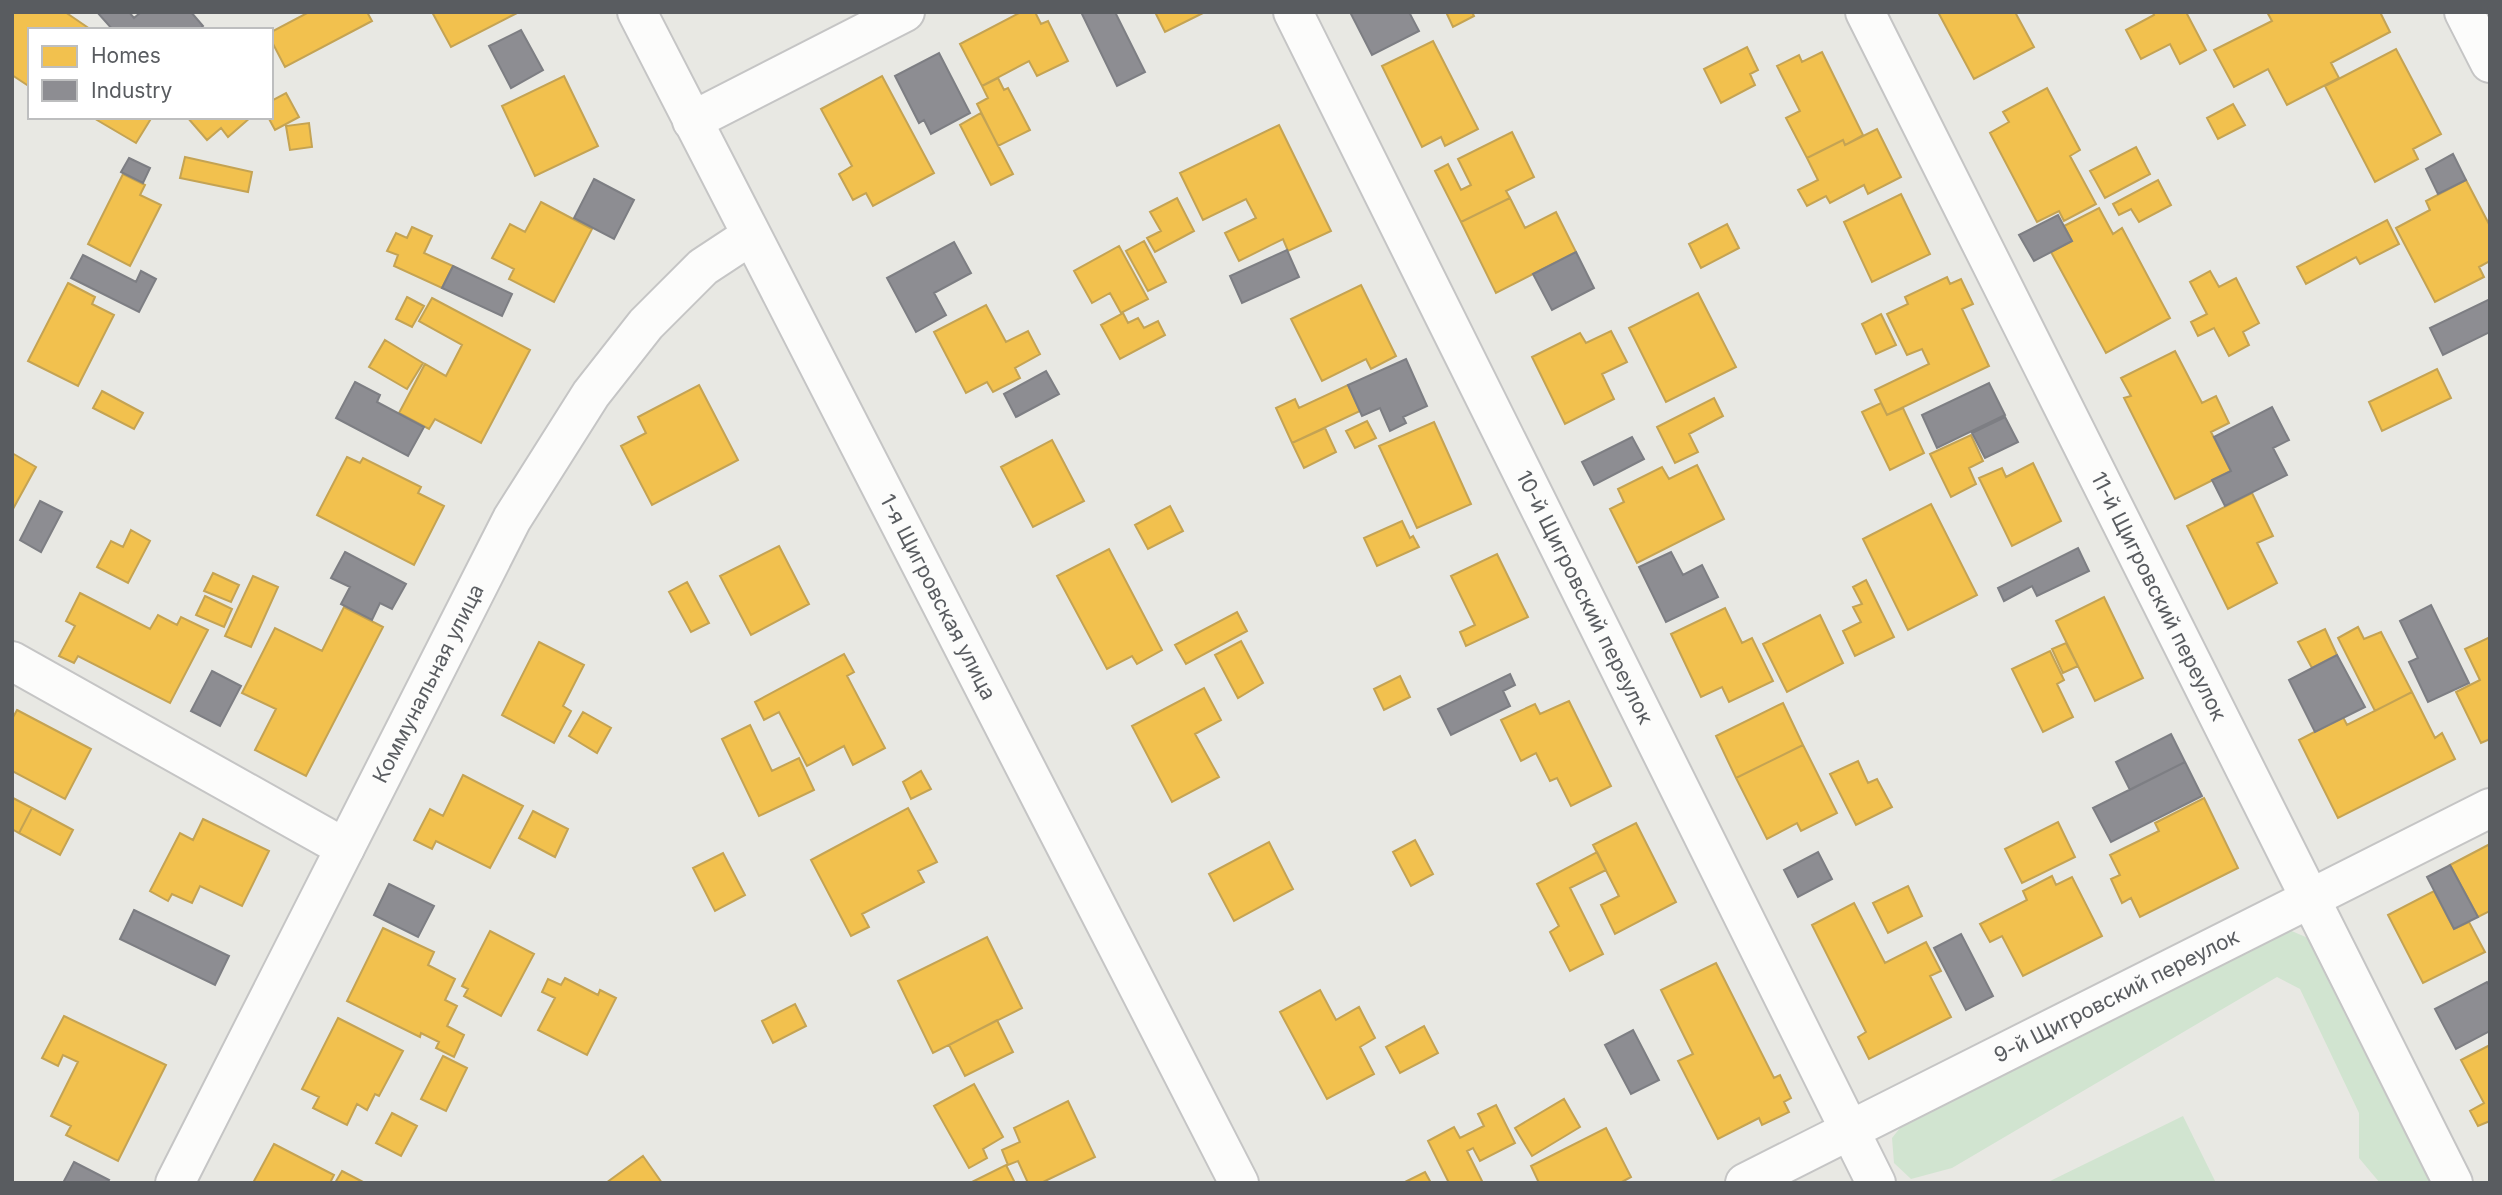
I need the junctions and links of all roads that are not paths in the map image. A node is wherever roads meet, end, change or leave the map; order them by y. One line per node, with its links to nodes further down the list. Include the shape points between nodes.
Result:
1 (637, 12): 7 (street, 1-я Щигровская улица)
2 (905, 12): 7 (street)
3 (1293, 12): 13 (street, 10-й Щигровский переулок)
4 (1865, 12): 12 (street, 11-й Щигровский переулок)
5 (2464, 12): 6 (street)
6 (2490, 63)
7 (692, 121): 8 (street, 1-я Щигровская улица)
8 (750, 236): 11 (street, Коммунальная улица, via 704,267 646,324 591,394 512,519); 15 (street, 1-я Щигровская улица)
9 (12, 661): 11 (street)
10 (2490, 808): 12 (street, 9-й Щигровский переулок)
11 (345, 848): 14 (street, Коммунальная улица)
12 (2312, 898): 13 (street, 9-й Щигровский переулок); 18 (street, 11-й Щигровский переулок)
13 (1848, 1128): 16 (street, 9-й Щигровский переулок); 17 (street, 10-й Щигровский переулок)
14 (175, 1183)
15 (1239, 1183)
16 (1745, 1183)
17 (1876, 1183)
18 (2453, 1183)

